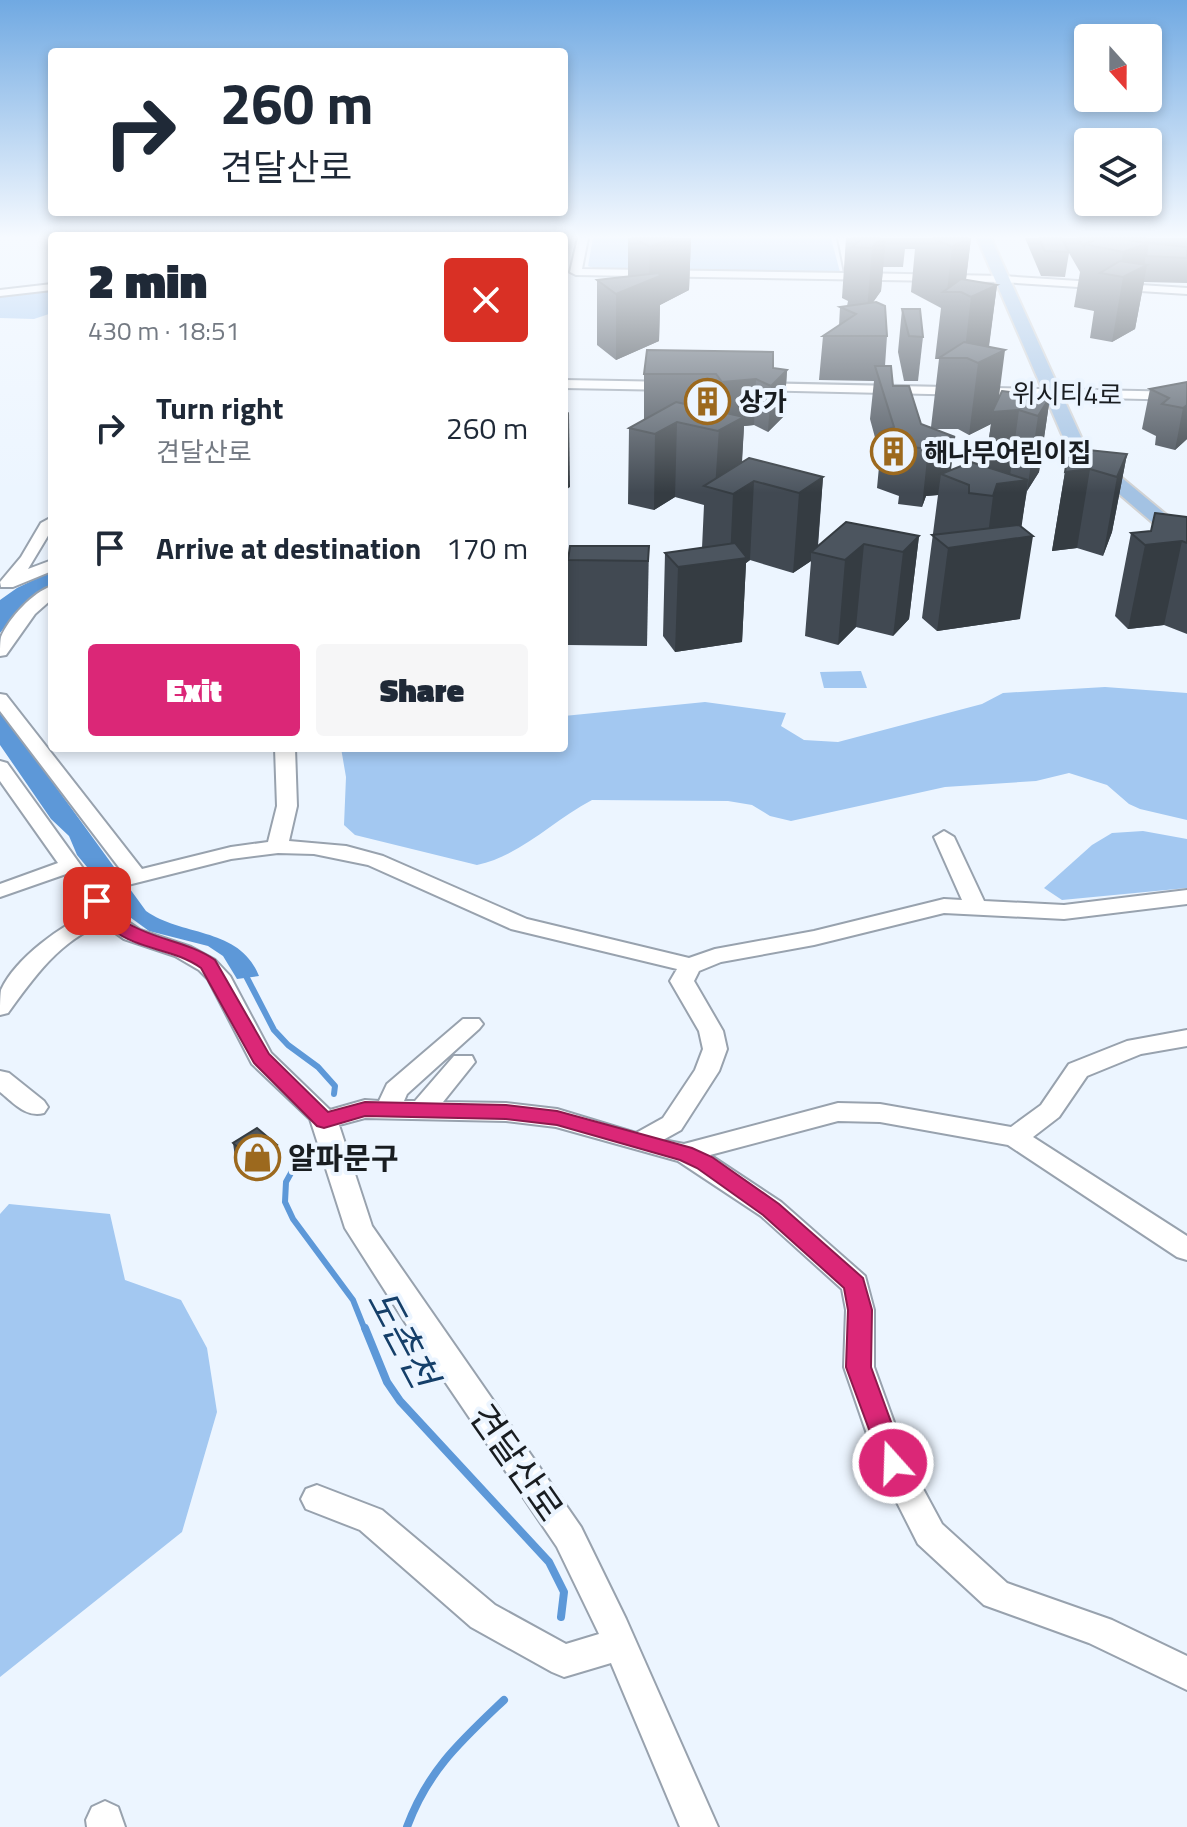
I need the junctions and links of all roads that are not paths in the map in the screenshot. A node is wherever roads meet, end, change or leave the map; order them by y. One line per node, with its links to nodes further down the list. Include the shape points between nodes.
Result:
1 (1021, 323): 5 (main road)
2 (568, 384): 3 (street)
3 (695, 386)
4 (742, 387): 5 (street, 위시티4로)
5 (1052, 394): 6 (street, 위시티4로); 8 (main road, via 1078,451)
6 (1187, 396)
7 (48, 525): 12 (street)
8 (1187, 542)
9 (48, 567): 10 (street)
10 (33, 574): 11 (street); 12 (street)
11 (48, 580)
12 (4, 586)
13 (48, 594): 14 (street)
14 (0, 651)
15 (0, 699): 21 (street)
16 (285, 752): 19 (street, via 287,806)
17 (0, 767): 20 (street, 견달산로)
18 (944, 837): 25 (street)
19 (277, 847): 21 (street); 27 (street, via 329,849 375,860 516,923)
20 (71, 865): 22 (street, 견달산로); 23 (street)
21 (132, 878): 22 (street)
22 (91, 888): 26 (street, 견달산로)
23 (0, 891)
24 (1187, 897): 25 (street, via 1064,912)
25 (975, 906): 27 (street, via 944,906)
26 (108, 914): 28 (street, via 72,928 38,956); 36 (street, 견달산로, via 143,938 209,964 261,1058)
27 (690, 966): 38 (street, via 682,981 711,1031 715,1049 707,1071 672,1124)
28 (0, 1008)
29 (471, 1024): 34 (street, via 396,1090)
30 (1187, 1038): 37 (street, via 1136,1047 1078,1070 1050,1111)
31 (463, 1062): 35 (street)
32 (0, 1079): 33 (street)
33 (35, 1107)
34 (388, 1110): 35 (street); 36 (street, via 365,1109)
35 (421, 1111): 38 (street, via 557,1118)
36 (324, 1121): 42 (street, 견달산로, via 359,1228 569,1537)
37 (1015, 1137): 39 (street, via 880,1113 838,1112); 40 (street)
38 (642, 1141): 39 (street)
39 (684, 1153): 43 (street, via 771,1209 855,1284 859,1367 893,1463 930,1534 996,1594 1100,1631)
40 (1187, 1250)
41 (317, 1499): 42 (street, via 371,1520 483,1616 564,1661)
42 (620, 1644): 44 (street, 견달산로)
43 (1187, 1674)
44 (699, 1827)

